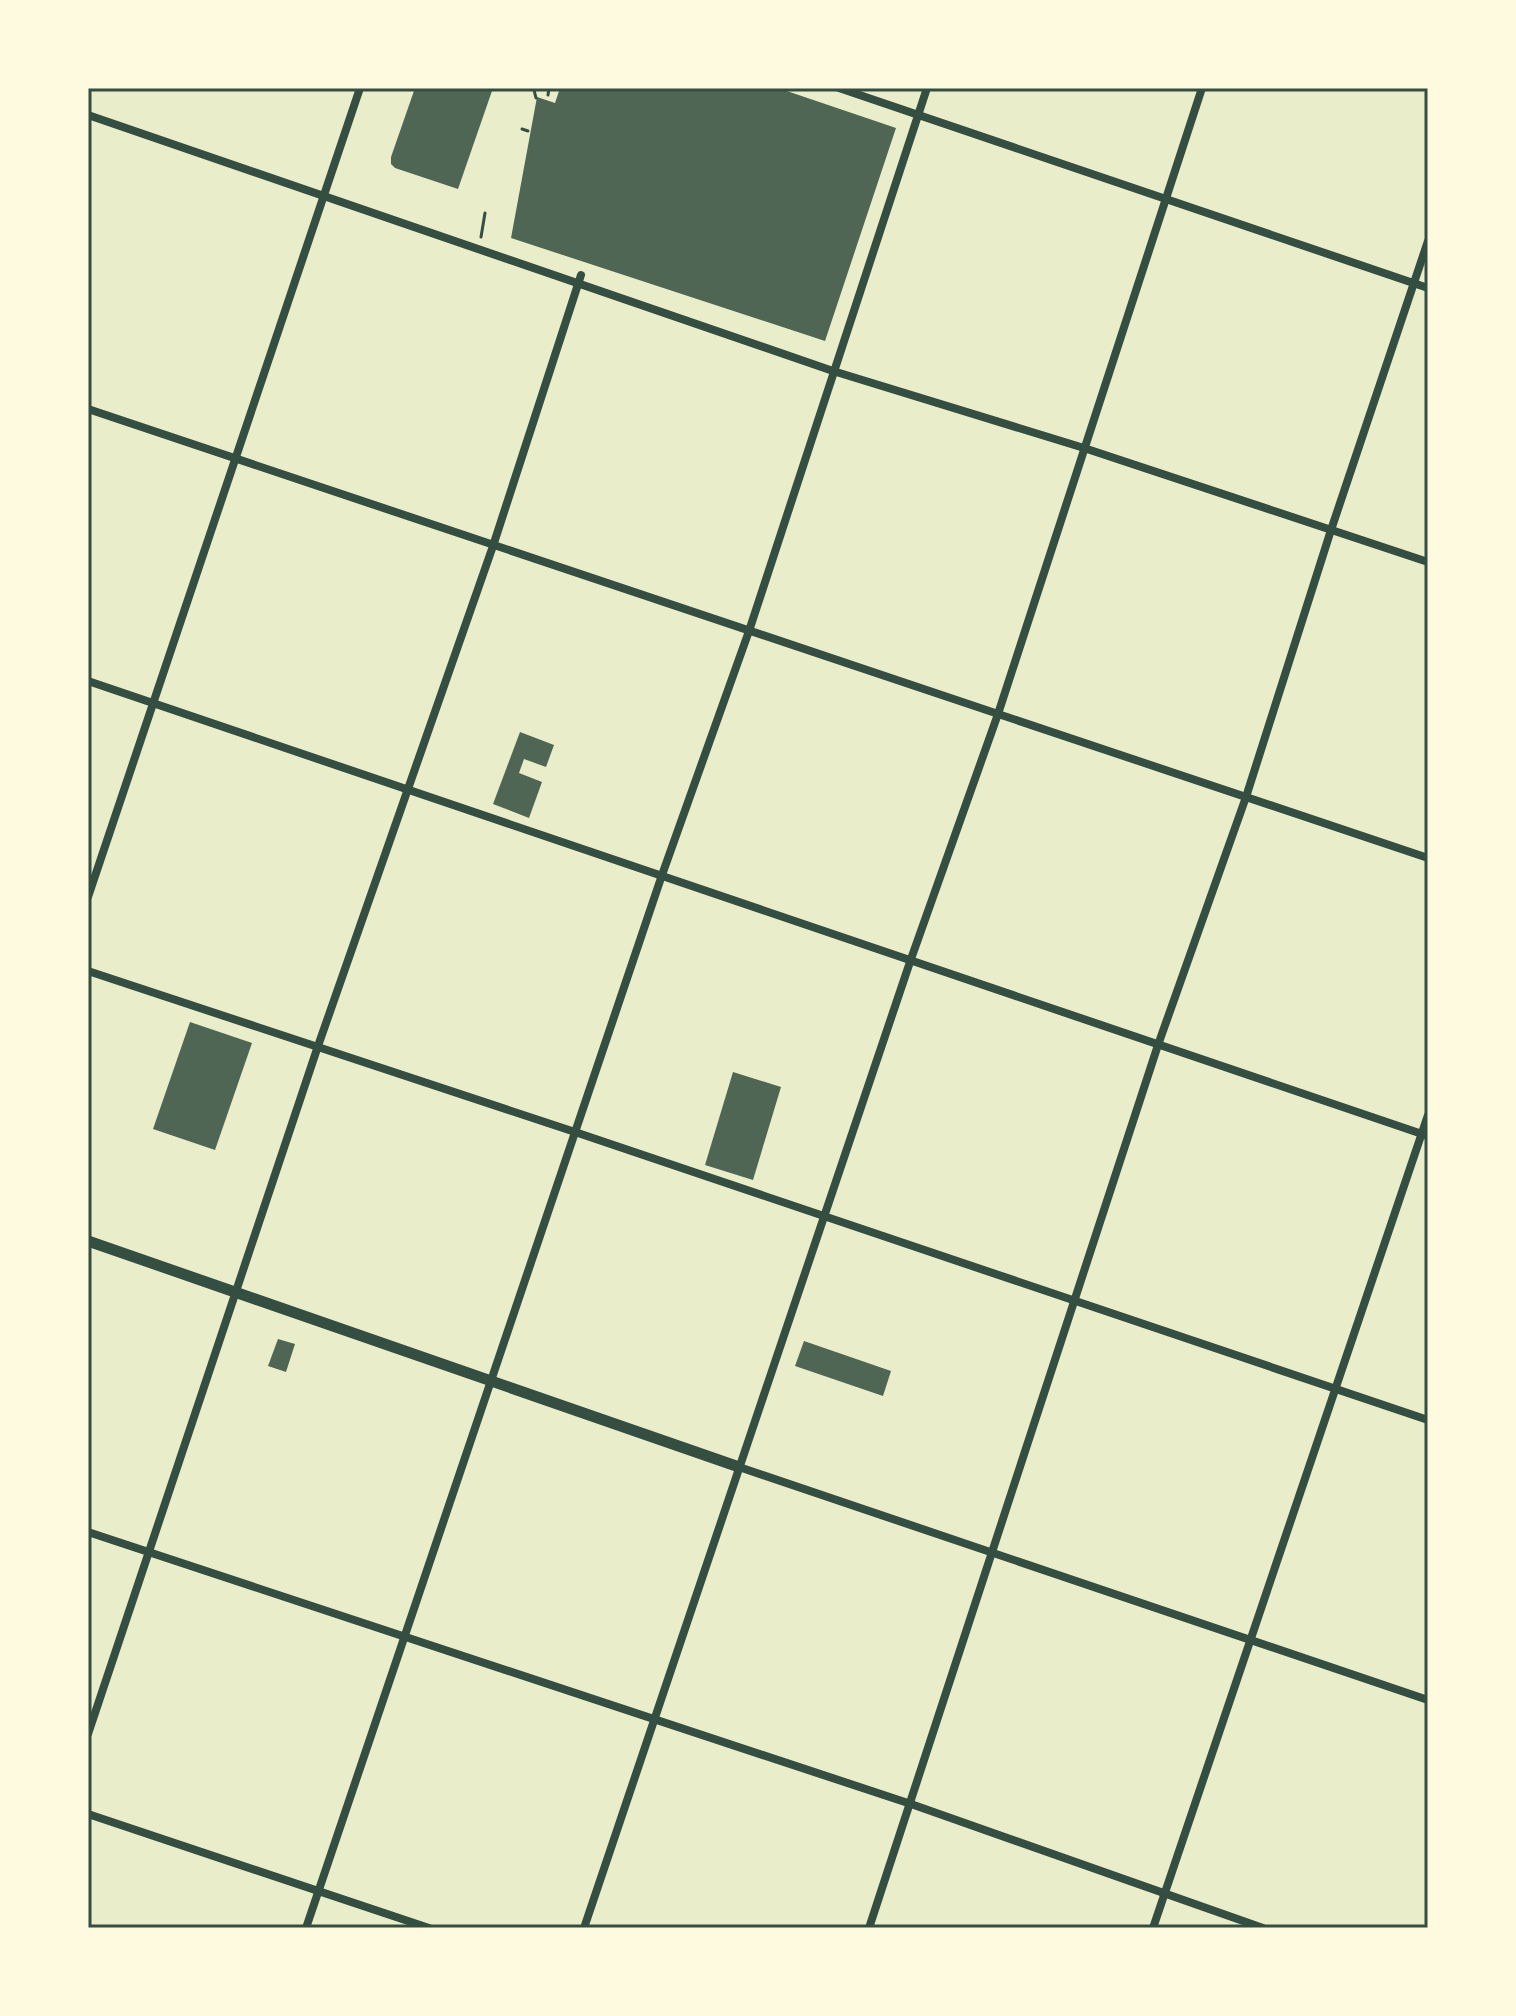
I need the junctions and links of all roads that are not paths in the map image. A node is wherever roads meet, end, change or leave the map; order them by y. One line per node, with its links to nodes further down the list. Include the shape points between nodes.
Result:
1 (360, 88): 7 (street)
2 (839, 88): 5 (street)
3 (927, 88): 5 (street)
4 (1202, 88): 8 (street)
5 (919, 114): 8 (street); 13 (street)
6 (88, 115): 7 (street)
7 (324, 194): 10 (street); 16 (street)
8 (1164, 199): 11 (street); 15 (street)
9 (1428, 241): 11 (street)
10 (580, 280): 13 (street); 18 (street)
11 (1414, 283): 12 (street); 17 (street)
12 (1428, 288)
13 (833, 371): 15 (street); 20 (street)
14 (88, 409): 16 (street)
15 (1084, 448): 17 (street); 23 (street)
16 (237, 460): 18 (street); 22 (street)
17 (1331, 530): 19 (street); 25 (street)
18 (493, 546): 20 (street); 24 (street)
19 (1428, 562)
20 (749, 631): 23 (street); 27 (street)
21 (88, 681): 22 (street)
22 (154, 704): 24 (street); 28 (street)
23 (998, 714): 25 (street); 29 (street)
24 (407, 790): 27 (street); 32 (street)
25 (1246, 797): 26 (street); 31 (street)
26 (1428, 858)
27 (662, 875): 29 (street); 34 (street)
28 (88, 897)
29 (911, 959): 31 (street); 36 (street)
30 (88, 971): 32 (street)
31 (1158, 1045): 35 (street); 39 (street)
32 (318, 1046): 34 (street); 38 (street)
33 (1428, 1115): 35 (street)
34 (575, 1132): 36 (street); 40 (street)
35 (1425, 1134): 41 (street)
36 (823, 1215): 39 (street); 43 (street)
37 (88, 1241): 38 (street)
38 (237, 1293): 40 (street); 45 (street)
39 (1074, 1300): 41 (street); 46 (street)
40 (491, 1381): 43 (street); 47 (street)
41 (1335, 1389): 42 (street); 48 (street)
42 (1428, 1420)
43 (739, 1467): 46 (street); 50 (street)
44 (88, 1532): 45 (street)
45 (149, 1552): 47 (street); 51 (street)
46 (994, 1553): 48 (street); 52 (street)
47 (404, 1636): 50 (street); 54 (street)
48 (1250, 1640): 49 (street); 55 (street)
49 (1428, 1700)
50 (654, 1719): 52 (street); 58 (street)
51 (88, 1734)
52 (911, 1804): 55 (street); 59 (street)
53 (88, 1814): 54 (street)
54 (318, 1891): 56 (street); 57 (street)
55 (1165, 1895): 60 (street); 61 (street)
56 (306, 1928)
57 (429, 1928)
58 (584, 1928)
59 (869, 1928)
60 (1153, 1928)
61 (1263, 1928)

